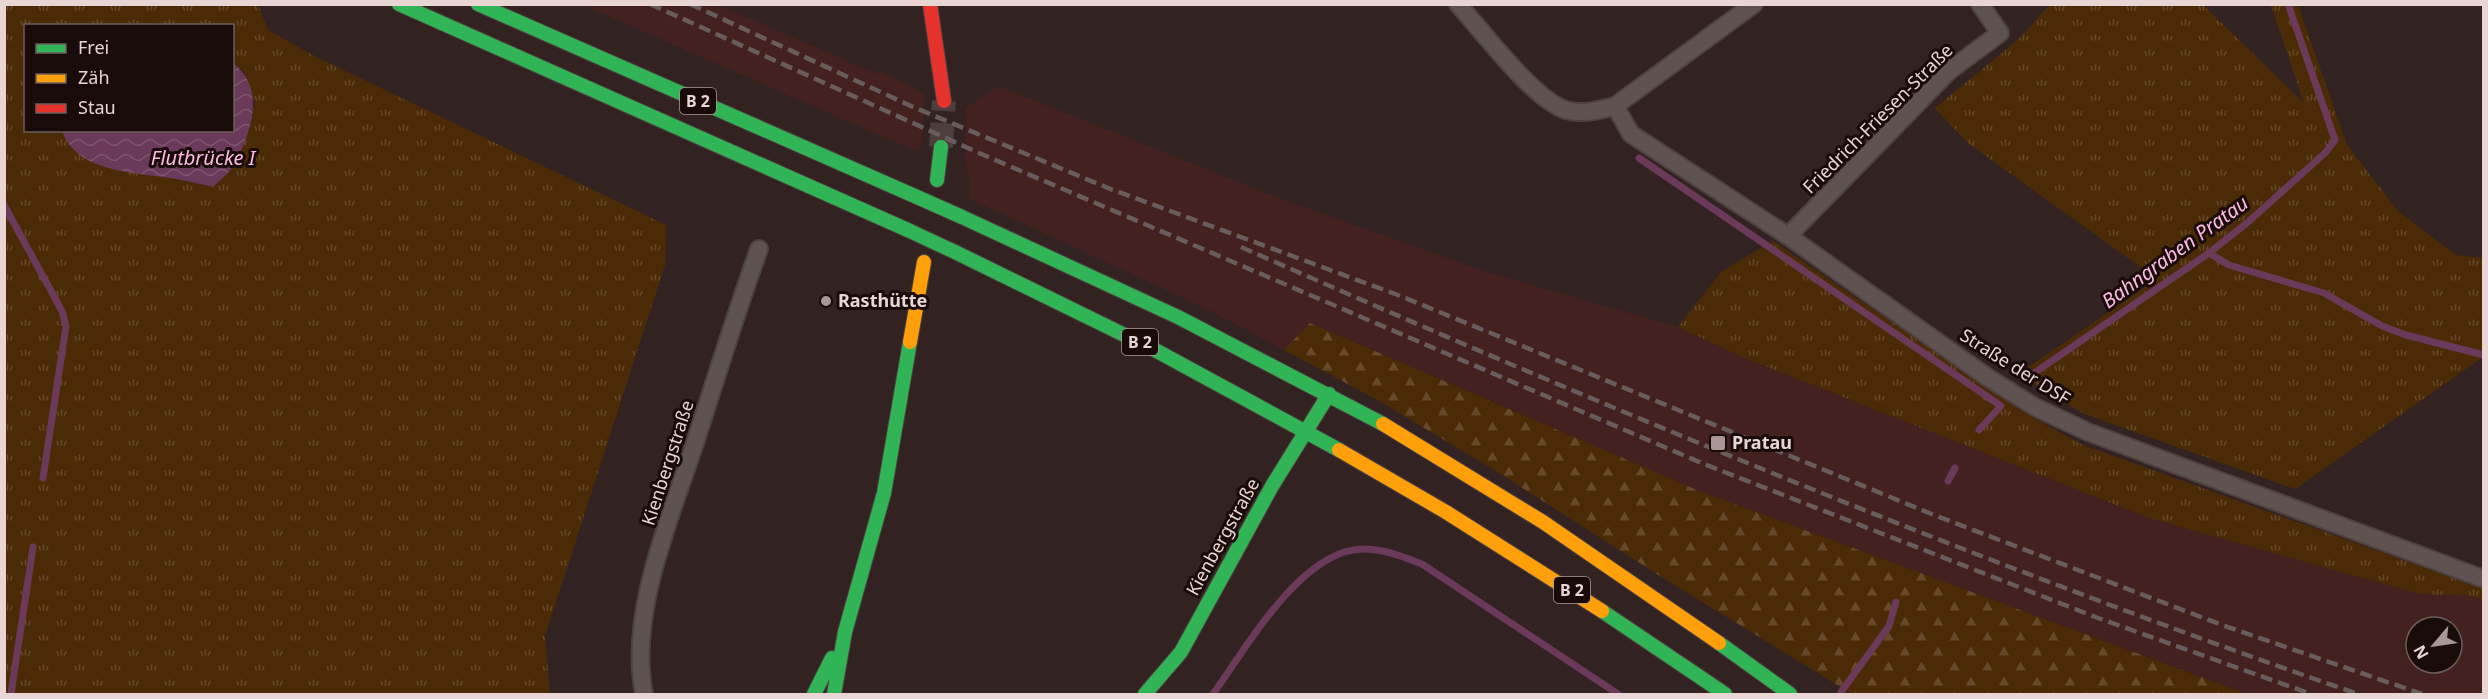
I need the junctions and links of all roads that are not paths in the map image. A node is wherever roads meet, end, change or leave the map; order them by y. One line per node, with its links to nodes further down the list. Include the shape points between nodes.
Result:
1 (399, 4): 15 (main road, B 2, bridge, via 955,252 1174,359)
2 (478, 4): 14 (main road, B 2, bridge, via 962,216)
3 (930, 4): 7 (main road)
4 (1458, 4): 8 (street, via 1543,97 1566,110 1589,112)
5 (1754, 4): 8 (street)
6 (1980, 4): 11 (street, Friedrich-Friesen-Straße, via 2000,33 1949,71)
7 (944, 101)
8 (1615, 106): 11 (street, Straße der DSF, via 1631,134)
9 (940, 147): 10 (main road)
10 (937, 180)
11 (1788, 236): 16 (street, Straße der DSF, via 1987,377 2035,406 2088,432)
12 (759, 249): 18 (street, Kienbergstraße, via 649,593 639,670)
13 (924, 262): 17 (main road, via 884,493)
14 (1329, 394): 15 (main road, Kienbergstraße); 23 (main road, B 2, via 1590,552)
15 (1308, 430): 21 (main road, Kienbergstraße, via 1272,486 1181,652); 22 (main road, B 2, via 1519,556)
16 (2484, 579)
17 (845, 632): 19 (main road); 20 (main road)
18 (644, 694)
19 (814, 694)
20 (834, 694)
21 (1145, 694)
22 (1725, 694)
23 (1790, 694)

